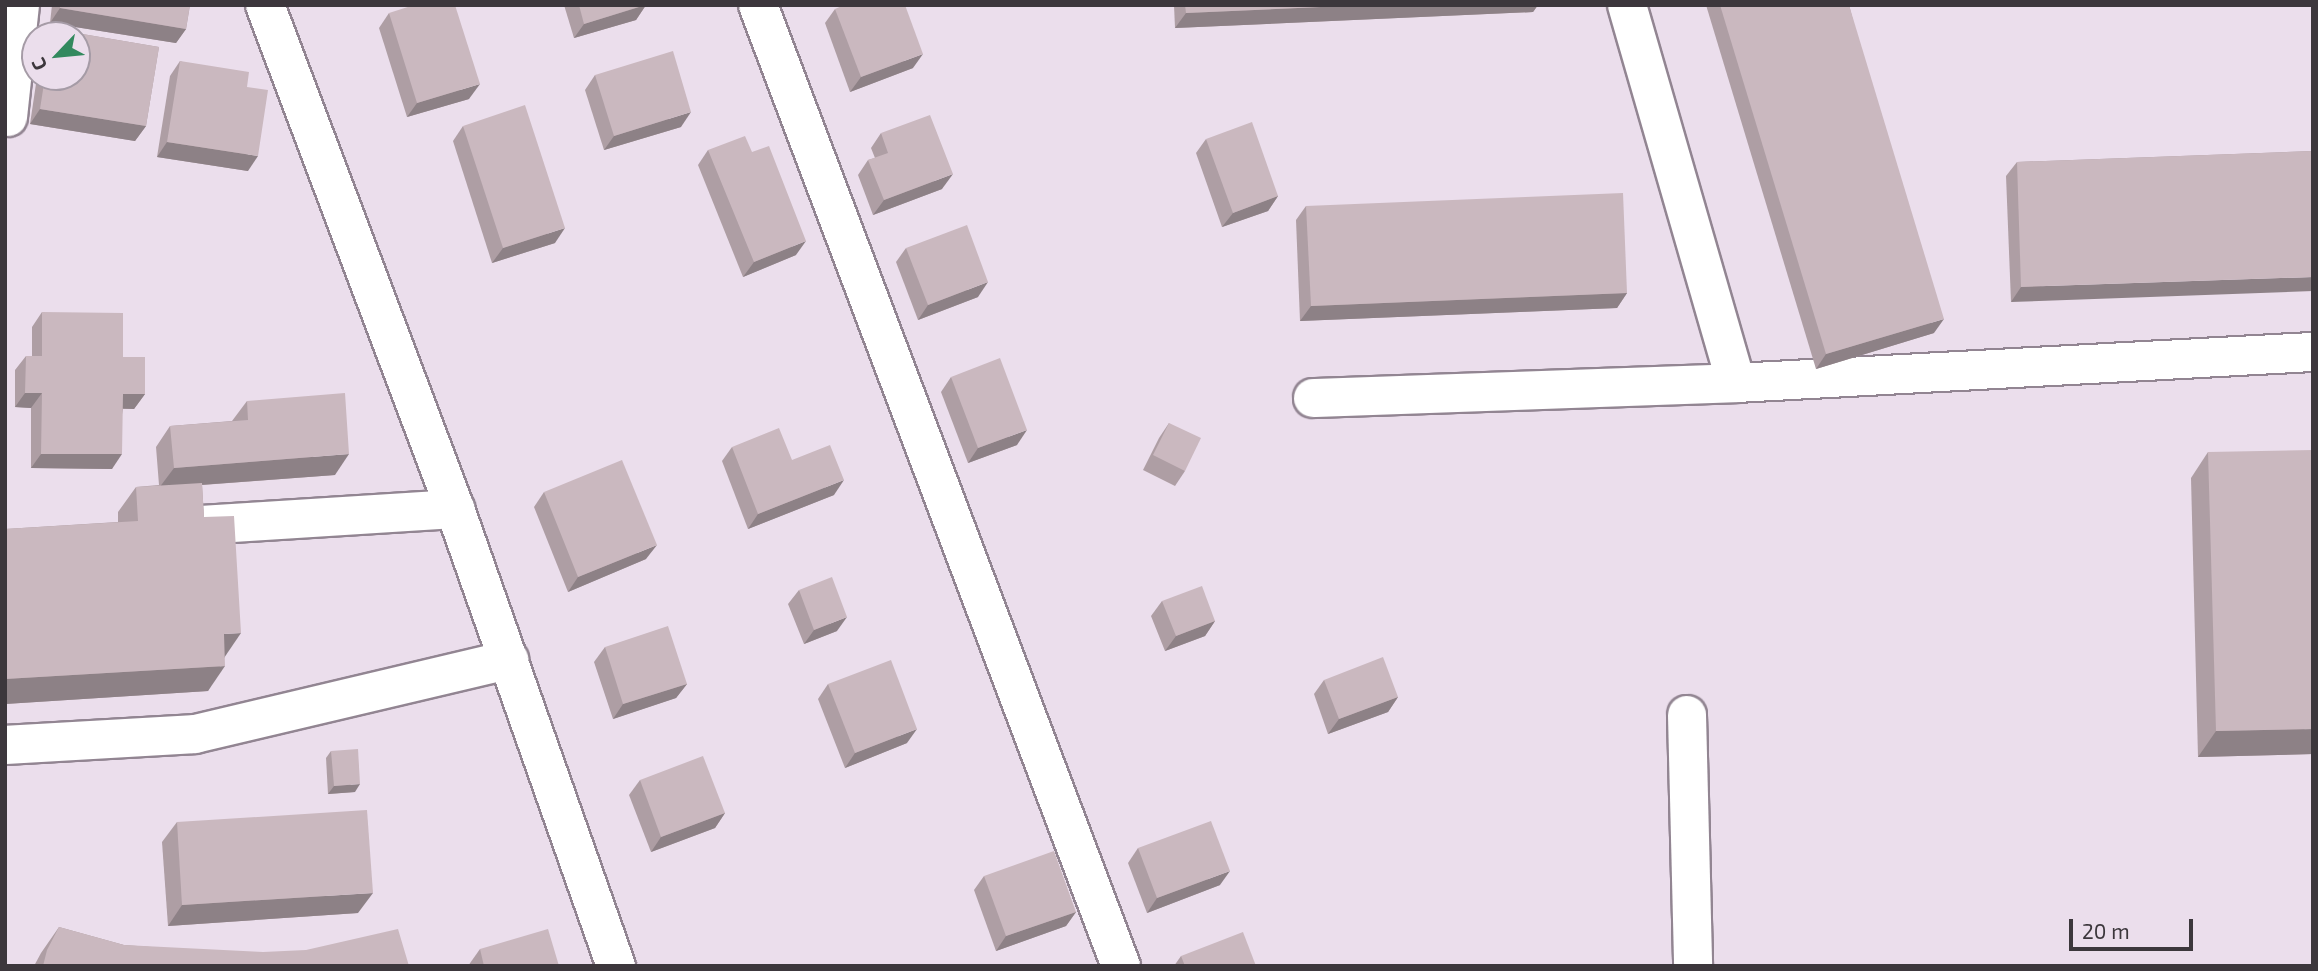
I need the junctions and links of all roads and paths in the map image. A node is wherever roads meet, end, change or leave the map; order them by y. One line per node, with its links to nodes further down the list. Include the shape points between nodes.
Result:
1 (20, 5): 5 (street)
2 (265, 5): 9 (street)
3 (758, 5): 15 (street)
4 (1628, 5): 7 (street)
5 (8, 117)
6 (2313, 352): 7 (street)
7 (1736, 383): 8 (street)
8 (1313, 398)
9 (455, 509): 10 (street); 11 (street)
10 (200, 524)
11 (509, 660): 13 (street, via 195,734); 14 (street)
12 (1687, 715): 16 (street)
13 (5, 745)
14 (616, 966)
15 (1121, 966)
16 (1693, 966)

